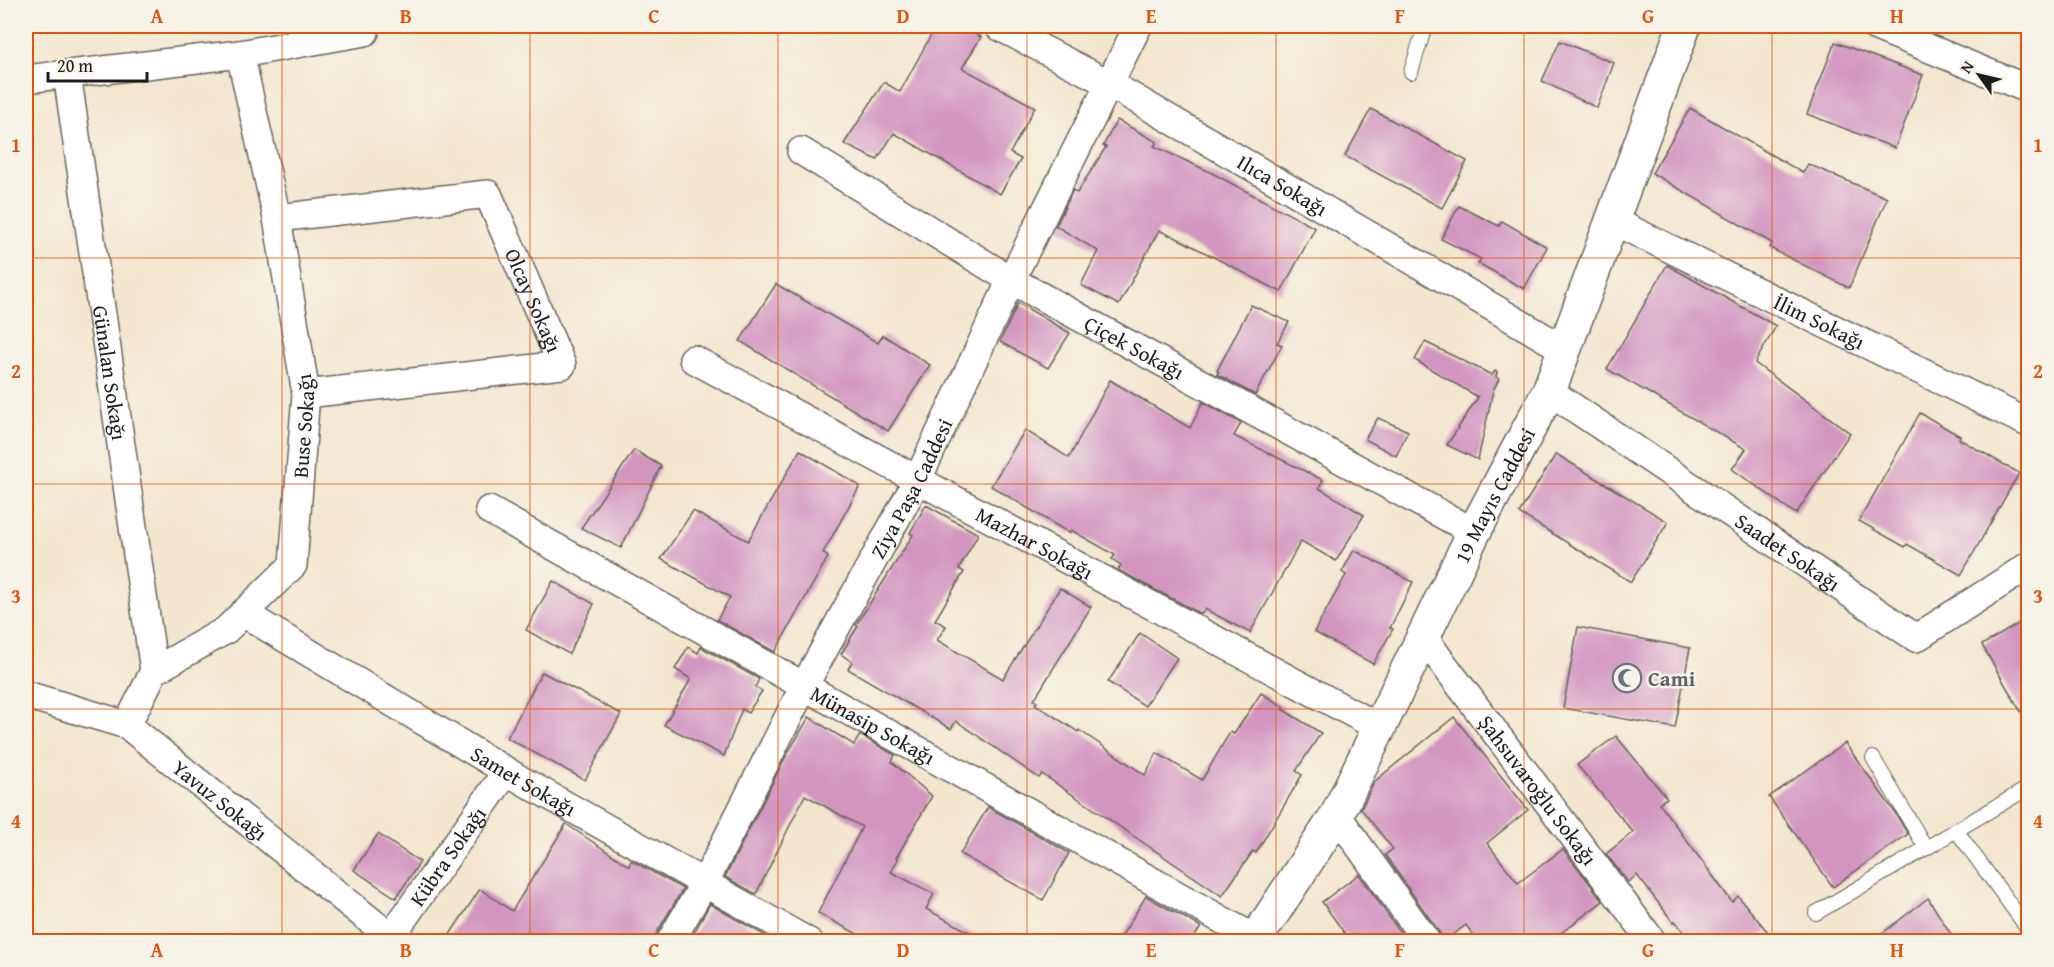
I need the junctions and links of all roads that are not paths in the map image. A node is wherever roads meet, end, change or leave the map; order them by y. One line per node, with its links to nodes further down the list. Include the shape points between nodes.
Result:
1 (998, 26): 11 (street, Ilıca Sokağı)
2 (1138, 26): 11 (street, Ziya Paşa Caddesi)
3 (1425, 26): 8 (lane)
4 (1684, 26): 15 (street, 19 Mayıs Caddesi)
5 (1874, 26): 12 (street)
6 (365, 32): 7 (street)
7 (240, 54): 9 (street); 14 (street, Buse Sokağı)
8 (1411, 72)
9 (67, 74): 10 (street); 28 (street, Günalan Sokağı)
10 (26, 79)
11 (1110, 84): 16 (street, Ziya Paşa Caddesi); 17 (street, Ilıca Sokağı)
12 (2028, 89)
13 (801, 151): 16 (street, Çiçek Sokağı)
14 (277, 218): 20 (street, Buse Sokağı); 20 (street, Olcay Sokağı, via 488,194 562,364)
15 (1611, 220): 17 (street, 19 Mayıs Caddesi); 21 (street, İlim Sokağı)
16 (1011, 280): 22 (street, Ziya Paşa Caddesi); 24 (street, Çiçek Sokağı)
17 (1564, 349): 19 (street, 19 Mayıs Caddesi)
18 (693, 359): 22 (street, Mazhar Sokağı)
19 (1549, 391): 24 (street, 19 Mayıs Caddesi); 25 (street, Saadet Sokağı, via 1916,638)
20 (306, 394): 26 (street, Buse Sokağı, via 293,565)
21 (2028, 423)
22 (917, 481): 29 (street, Ziya Paşa Caddesi); 32 (street, Mazhar Sokağı)
23 (489, 510): 29 (street, Münasip Sokağı)
24 (1474, 532): 27 (street, 19 Mayıs Caddesi)
25 (2028, 566)
26 (243, 613): 28 (street, Buse Sokağı, via 226,630); 34 (street, Samet Sokağı)
27 (1424, 638): 32 (street, 19 Mayıs Caddesi); 47 (street, Şahsuvaroğlu Sokağı)
28 (154, 671): 31 (street)
29 (804, 686): 39 (street, Ziya Paşa Caddesi); 43 (street, Münasip Sokağı)
30 (26, 695): 31 (street, Yavuz Sokağı)
31 (128, 725): 42 (street, Yavuz Sokağı)
32 (1378, 727): 36 (street, 19 Mayıs Caddesi)
33 (1873, 758): 38 (lane)
34 (507, 771): 39 (street, Samet Sokağı); 42 (street, Kübra Sokağı)
35 (2028, 788): 37 (lane)
36 (1337, 815): 43 (street, 19 Mayıs Caddesi); 46 (street)
37 (1956, 831): 38 (lane); 41 (lane)
38 (1926, 848): 40 (lane)
39 (705, 882): 44 (street, Ziya Paşa Caddesi); 45 (street, Samet Sokağı)
40 (1816, 913)
41 (2028, 929)
42 (392, 940)
43 (1255, 940)
44 (670, 942)
45 (809, 942)
46 (1426, 942)
47 (1653, 942)

